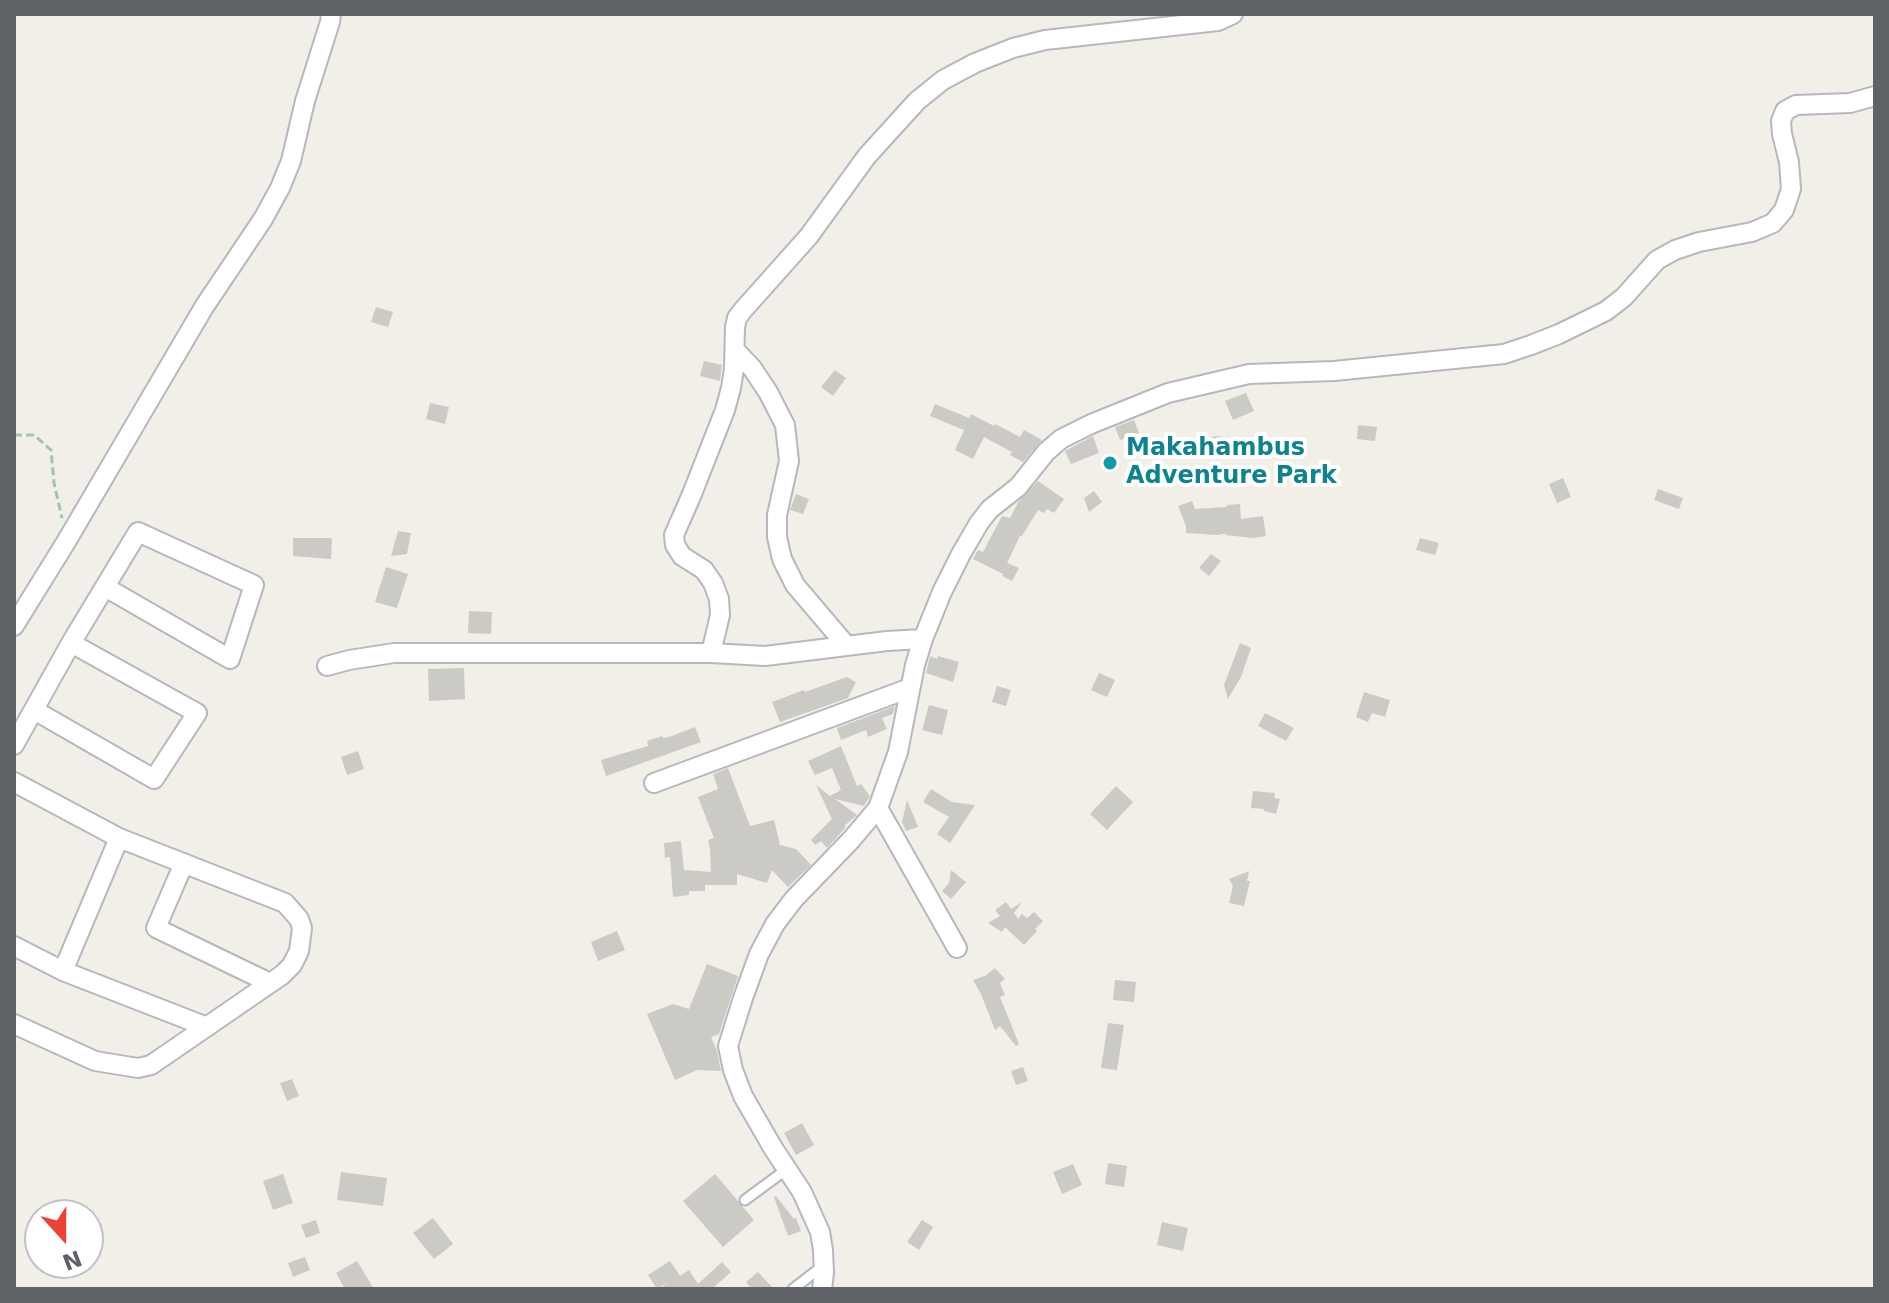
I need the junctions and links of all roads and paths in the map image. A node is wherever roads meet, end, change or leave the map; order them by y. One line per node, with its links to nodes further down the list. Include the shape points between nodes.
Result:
1 (331, 14): 6 (street, via 280,188)
2 (1233, 14): 4 (street, via 1218,21 1045,40 1013,48 943,80 867,156 809,236 743,310 735,327)
3 (1875, 96): 9 (street, via 1850,103 1796,105 1785,111 1782,134 1791,189 1773,223 1675,250 1657,260 1606,311 1545,339 1504,354 1249,374 1168,393 1061,439 979,523)
4 (735, 350): 11 (street, via 752,368 785,425 789,461 777,515 782,559 795,585); 12 (street, via 725,410 674,535 682,556 704,570 719,599)
5 (14, 435): 6 (path, via 34,435 51,450)
6 (66, 542): 8 (street)
7 (105, 587): 7 (street, via 138,532 254,585 230,659); 10 (street)
8 (14, 626)
9 (923, 639): 11 (street); 14 (street)
10 (71, 643): 15 (street); 15 (street, via 197,713 154,779)
11 (846, 645): 12 (street, via 765,656)
12 (711, 653): 13 (street, via 394,653)
13 (327, 666)
14 (910, 688): 18 (street); 19 (street, via 898,752)
15 (34, 710): 16 (street)
16 (14, 745)
17 (14, 782): 20 (street)
18 (654, 783)
19 (878, 808): 23 (street); 28 (street, via 775,924 759,954 728,1046 743,1096)
20 (119, 838): 21 (street); 24 (street)
21 (184, 863): 25 (street, via 156,928); 25 (street, via 285,903 299,919 299,951 292,965)
22 (14, 946): 24 (street)
23 (957, 948)
24 (63, 971): 27 (street)
25 (270, 983): 27 (street)
26 (14, 1024): 27 (street, via 95,1061 138,1068 151,1065)
27 (207, 1027)
28 (787, 1169): 29 (lane); 30 (street, via 820,1232)
29 (745, 1200)
30 (824, 1265): 31 (lane); 32 (street)
31 (793, 1289)
32 (822, 1289)

